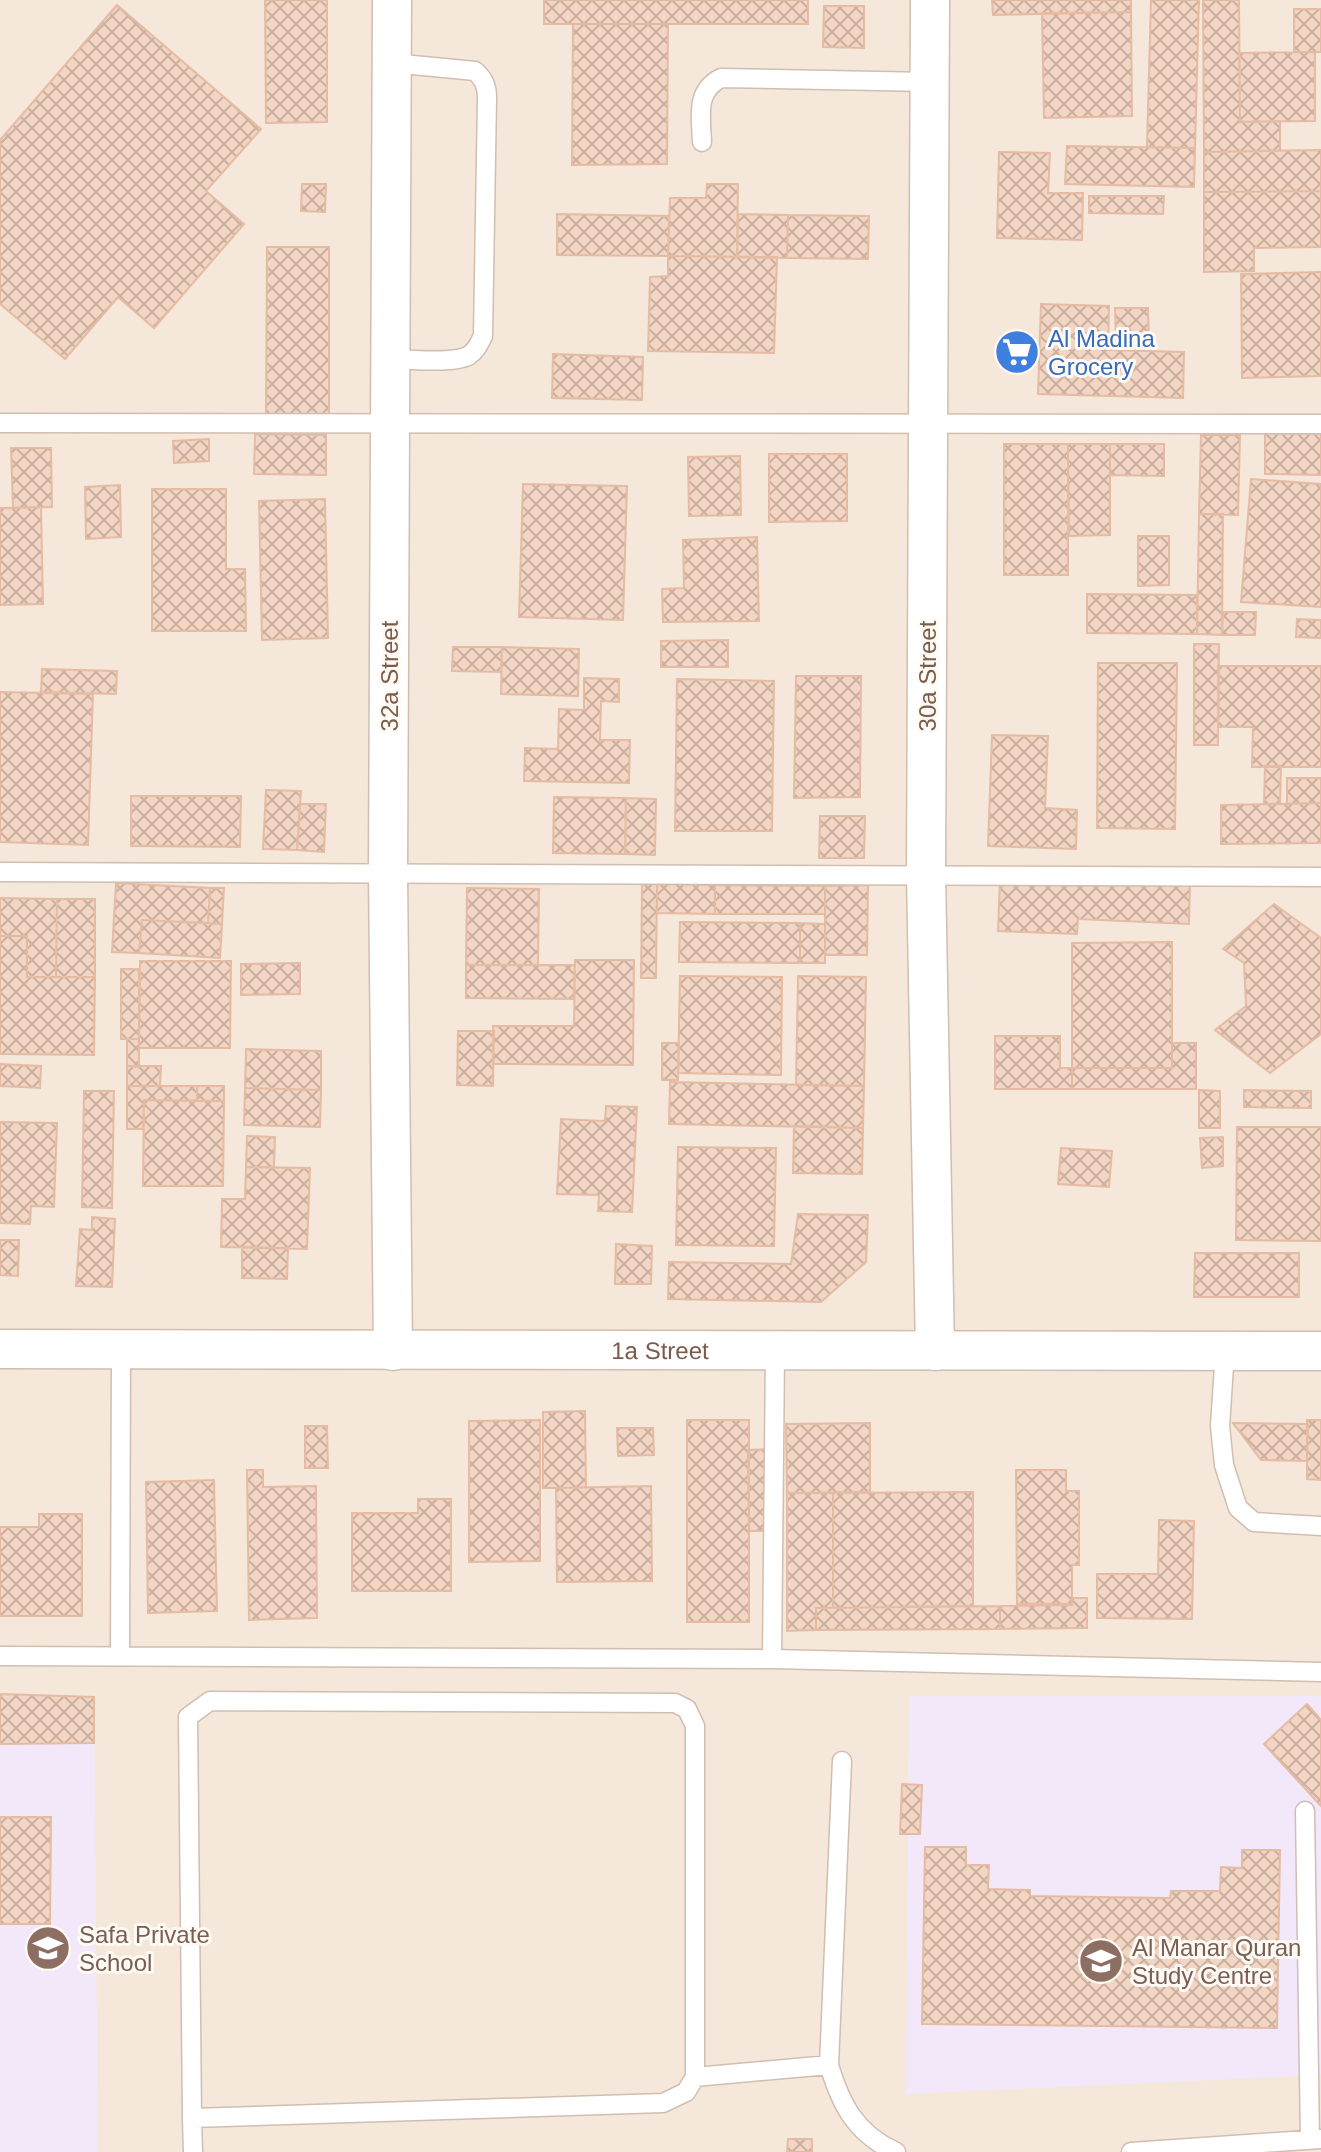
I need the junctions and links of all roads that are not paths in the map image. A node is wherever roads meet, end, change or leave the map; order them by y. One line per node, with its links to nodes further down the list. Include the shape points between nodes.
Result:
1 (392, 0): 3 (street, 32a Street)
2 (930, 0): 4 (street, 30a Street)
3 (392, 63): 6 (street, 32a Street); 6 (lane, via 475,71 483,78 487,98 483,336 478,347 456,358)
4 (929, 82): 5 (lane, via 721,78 711,83 701,101); 9 (street, 30a Street)
5 (702, 142)
6 (390, 359): 8 (street, 32a Street)
7 (0, 423): 8 (lane)
8 (390, 423): 9 (lane); 12 (street, 32a Street)
9 (928, 424): 10 (lane); 13 (street, 30a Street)
10 (1321, 424)
11 (0, 872): 12 (lane)
12 (388, 873): 13 (lane); 17 (street, 32a Street)
13 (926, 874): 14 (lane); 19 (street, 30a Street)
14 (1321, 877)
15 (0, 1349): 16 (street, 1a Street)
16 (121, 1351): 17 (street, 1a Street); 24 (lane)
17 (393, 1351): 18 (street, 1a Street)
18 (775, 1351): 19 (street, 1a Street); 25 (lane)
19 (935, 1351): 20 (street, 1a Street)
20 (1225, 1351): 21 (street, 1a Street); 22 (lane, via 1220,1426 1224,1465 1238,1508 1254,1522)
21 (1321, 1351)
22 (1321, 1526)
23 (0, 1656): 24 (lane)
24 (120, 1656): 25 (lane)
25 (772, 1659): 26 (lane)
26 (1321, 1672)
27 (842, 1761): 29 (lane)
28 (1305, 1811): 32 (lane)
29 (829, 2065): 30 (lane); 33 (lane, via 839,2097 857,2125)
30 (695, 2077): 31 (lane, via 686,2092 663,2103); 31 (lane, via 695,1726 687,1709 675,1703 210,1701 188,1717)
31 (192, 2118): 34 (lane)
32 (1316, 2139): 35 (lane)
33 (886, 2150)
34 (193, 2152)
35 (1131, 2152)

